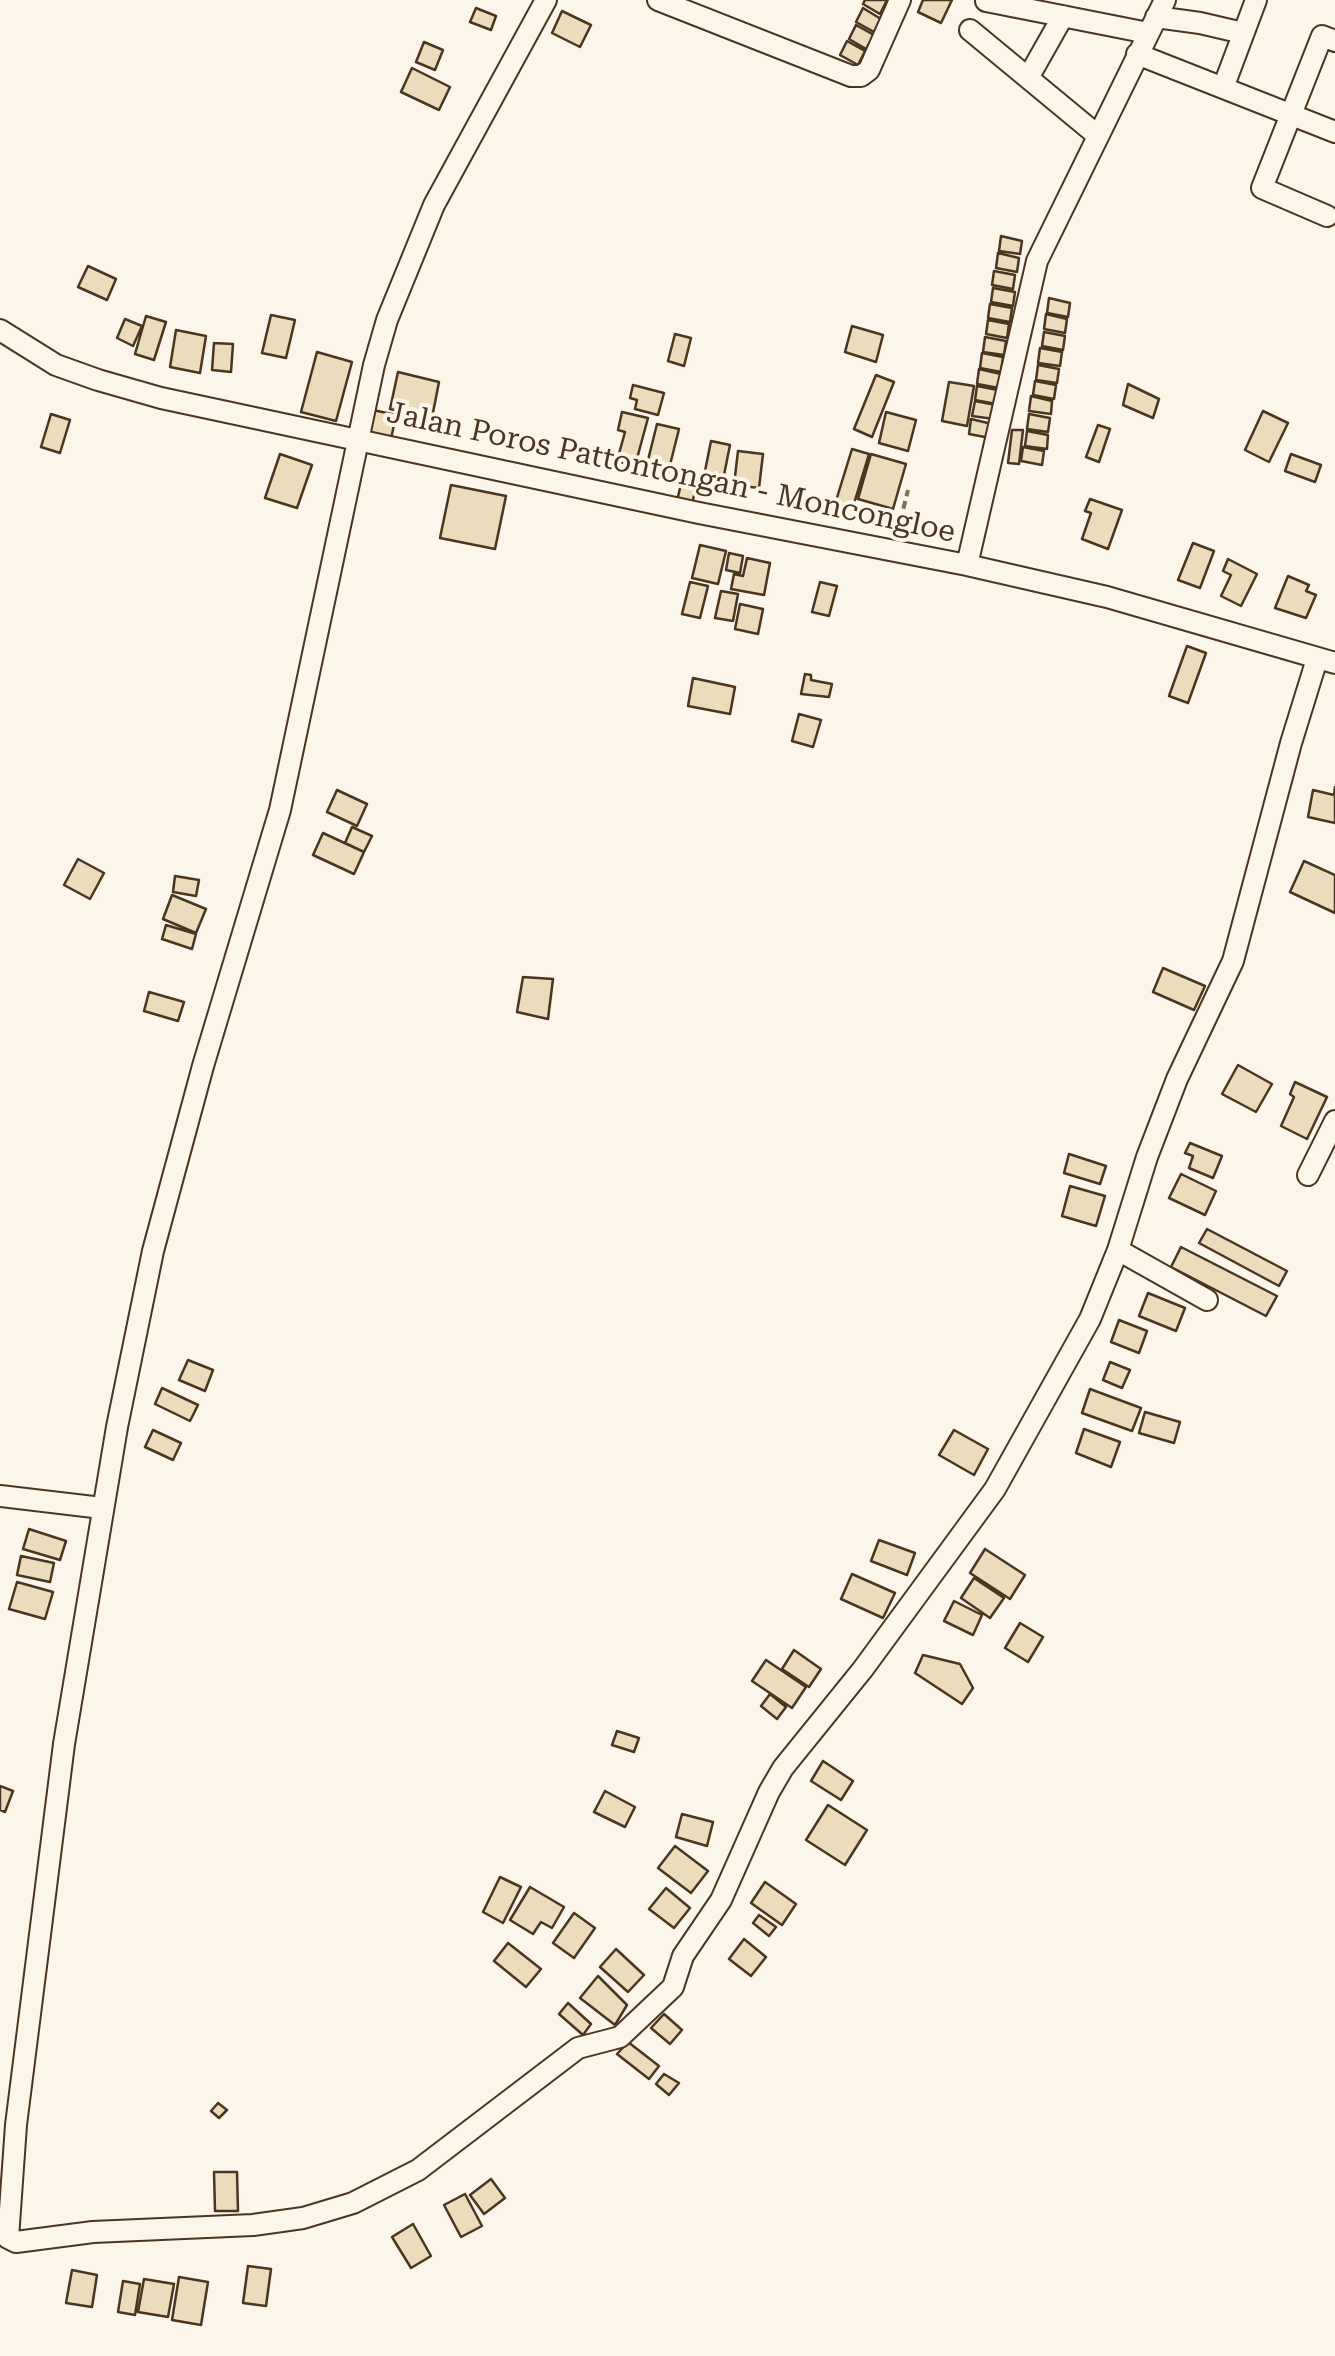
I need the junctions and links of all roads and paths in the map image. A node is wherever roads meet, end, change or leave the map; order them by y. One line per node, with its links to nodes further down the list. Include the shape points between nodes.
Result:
1 (546, 0): 19 (street, via 434,205 387,320)
2 (658, 0): 3 (street, via 851,76 868,70)
3 (900, 0)
4 (1256, 0): 9 (street)
5 (986, 1): 6 (street)
6 (1063, 16): 7 (street); 12 (street)
7 (1156, 17): 9 (street); 11 (street)
8 (970, 30): 12 (street)
9 (1243, 33): 13 (street)
10 (1335, 41): 14 (street, via 1322,36)
11 (1137, 54): 13 (street); 16 (street)
12 (1028, 78): 16 (street)
13 (1223, 88): 14 (street)
14 (1291, 113): 15 (street); 17 (street, via 1262,188)
15 (1335, 132)
16 (1097, 135): 22 (street, via 1036,261)
17 (1328, 216)
18 (0, 330): 19 (street, Jalan Poros Pattontongan - Moncongloe, via 56,365 98,380)
19 (359, 439): 21 (street, Jalan Poros Pattontongan - Moncongloe); 29 (street, via 280,810 153,1251)
20 (908, 490): 21 (path)
21 (892, 550): 22 (street, Jalan Poros Pattontongan - Moncongloe)
22 (967, 564): 23 (street, Jalan Poros Pattontongan - Moncongloe)
23 (1326, 661): 26 (street, via 1286,759 1233,961 1171,1095)
24 (1335, 1121): 25 (street)
25 (1308, 1175)
26 (1118, 1250): 27 (street); 29 (street, via 1076,1345 995,1489 783,1768 673,1987 620,2037 578,2048 418,2170 354,2203 253,2225 16,2242 8,2238 7,2220 16,2125 64,1744)
27 (1207, 1300)
28 (0, 1496): 29 (street)
29 (102, 1508)

